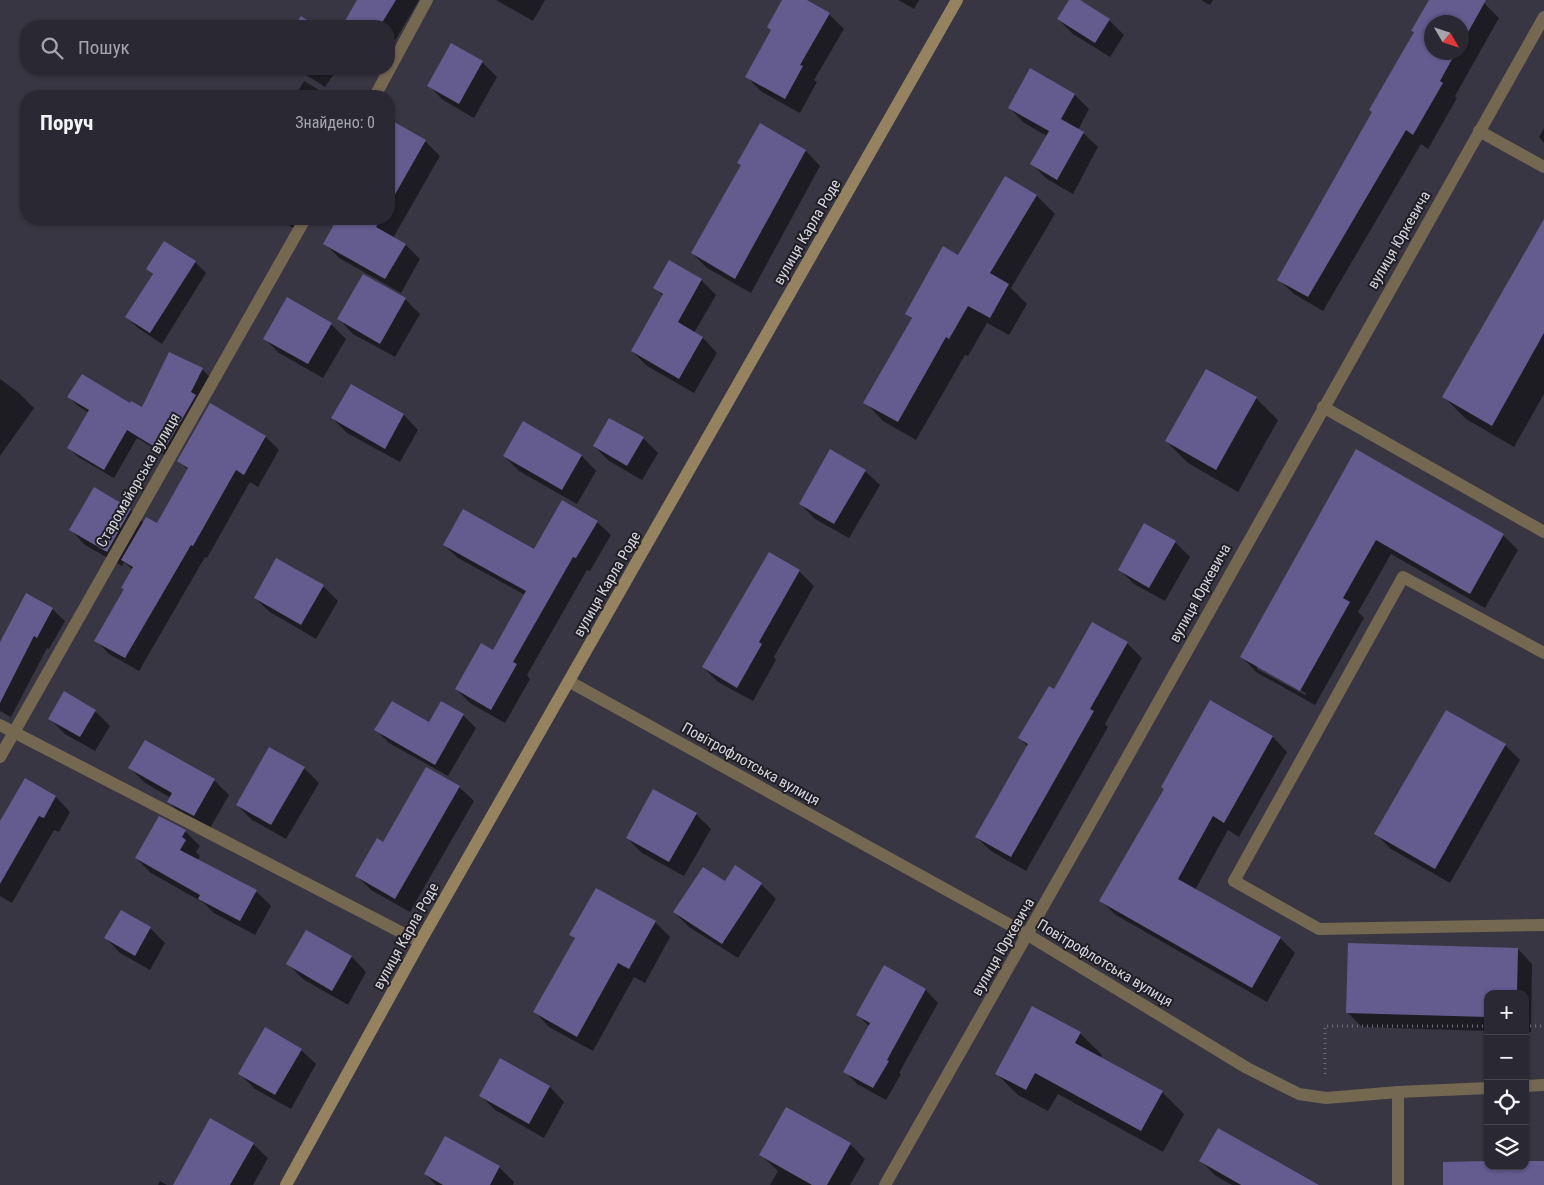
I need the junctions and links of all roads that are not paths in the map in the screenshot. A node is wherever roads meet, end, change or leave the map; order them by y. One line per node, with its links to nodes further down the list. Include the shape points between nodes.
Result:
1 (427, 0): 4 (street)
2 (957, 0): 13 (street, вулиця Карла Роде)
3 (1544, 18): 7 (street, вулиця Юркевича)
4 (395, 59)
5 (386, 75): 6 (street)
6 (378, 90)
7 (1479, 131): 8 (street); 10 (street, вулиця Юркевича)
8 (1544, 167)
9 (302, 225): 15 (street, Старомайорська вулиця)
10 (1323, 407): 11 (street); 18 (street, вулиця Юркевича)
11 (1544, 532)
12 (1544, 653): 17 (street, via 1403,577 1234,881 1319,928)
13 (570, 682): 18 (street, Повітрофлотська вулиця); 19 (street, вулиця Карла Роде)
14 (0, 725): 15 (street)
15 (14, 732): 16 (street, Старомайорська вулиця); 19 (street)
16 (0, 757)
17 (1544, 925)
18 (1028, 935): 23 (street, Повітрофлотська вулиця, via 1247,1068 1299,1094 1326,1098); 25 (street, вулиця Юркевича)
19 (420, 942): 24 (street, вулиця Карла Роде)
20 (1544, 1085): 21 (street)
21 (1529, 1086)
22 (1484, 1088): 23 (street, Повітрофлотська вулиця)
23 (1398, 1092): 26 (street)
24 (286, 1185)
25 (886, 1185)
26 (1398, 1185)

